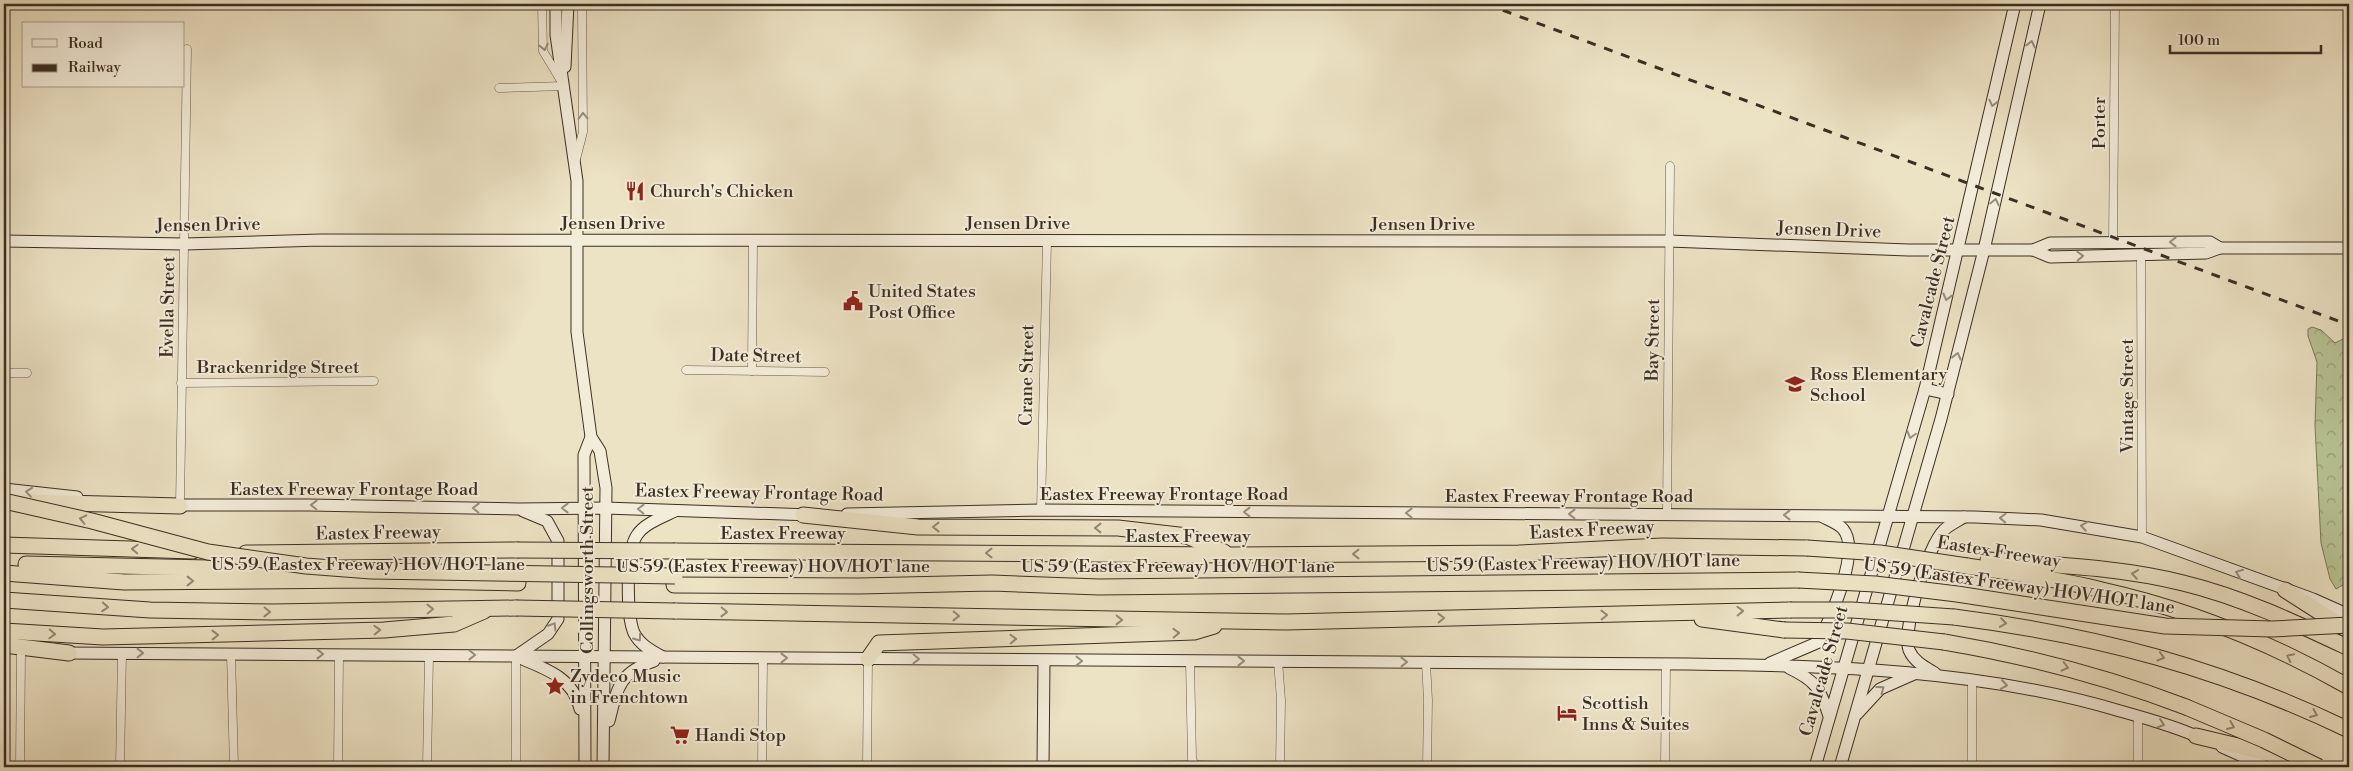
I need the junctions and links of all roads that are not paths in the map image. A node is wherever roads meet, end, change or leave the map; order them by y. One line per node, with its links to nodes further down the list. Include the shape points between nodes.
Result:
1 (542, 4): 9 (street, Collingsworth Street, one-way to 9, via 543,51)
2 (556, 4): 9 (main road, Collingsworth Street, via 556,35)
3 (568, 4): 9 (main road, Collingsworth Street)
4 (582, 4): 11 (street, Collingsworth Street, one-way to 4, via 583,132)
5 (2015, 4): 22 (main road, Cavalcade Street, one-way to 22)
6 (2040, 4): 23 (main road, one-way to 6)
7 (2115, 4): 18 (street, Porter)
8 (188, 49): 19 (street, Evella Street)
9 (564, 86): 10 (street); 11 (main road, Collingsworth Street)
10 (499, 88)
11 (575, 163): 13 (main road, Collingsworth Street)
12 (1670, 166): 17 (street, Bay Street)
13 (577, 240): 14 (main road, Jensen Drive); 19 (main road, Jensen Drive, via 321,240); 35 (main road, Collingsworth Street, via 577,332)
14 (753, 240): 16 (main road, Jensen Drive); 27 (street)
15 (4, 241): 19 (main road, Jensen Drive)
16 (1047, 241): 17 (main road, Jensen Drive); 43 (street, Crane Street)
17 (1669, 241): 22 (main road, Jensen Drive); 44 (street, Bay Street)
18 (2114, 242): 20 (main road, Jensen Drive, one-way to 18, via 2210,242); 24 (main road, Jensen Drive, via 2050,243)
19 (185, 244): 32 (street, Evella Street)
20 (2220, 248): 21 (main road, Jensen Drive); 25 (main road, Jensen Drive, via 2206,253)
21 (2349, 248)
22 (1958, 250): 23 (main road, Jensen Drive); 33 (main road, Cavalcade Street, one-way to 33)
23 (1984, 250): 24 (main road, Jensen Drive); 34 (main road, one-way to 23)
24 (2033, 250): 25 (main road, Jensen Drive, one-way to 25, via 2050,257)
25 (2141, 254): 50 (street, Vintage Street)
26 (686, 370): 27 (street, Date Street)
27 (752, 370): 28 (street, Date Street)
28 (825, 372)
29 (4, 373): 30 (street)
30 (27, 373)
31 (374, 381): 32 (street, Brackenridge Street)
32 (181, 383): 38 (street, Evella Street)
33 (1925, 388): 34 (main road); 47 (main road, Cavalcade Street, one-way to 47)
34 (1948, 394): 48 (main road)
35 (591, 437): 39 (main road, Collingsworth Street, via 600,451); 40 (main road, Collingsworth Street, via 584,455)
36 (4, 489): 38 (main road, Eastex Freeway Frontage Road, one-way to 36)
37 (4, 501): 38 (highway); 55 (highway, one-way to 37, bridge, via 260,561 208,552)
38 (180, 506): 41 (main road, Eastex Freeway Frontage Road, one-way to 38, via 308,505)
39 (606, 508): 40 (main road, Eastex Freeway Frontage Road); 42 (main road, Eastex Freeway Frontage Road, one-way to 39); 80 (main road, Collingsworth Street)
40 (585, 509): 41 (main road, Eastex Freeway Frontage Road, one-way to 41); 79 (main road, Collingsworth Street)
41 (519, 510): 78 (main road, one-way to 41, via 548,634 558,619 558,541 547,521)
42 (677, 510): 45 (main road, Eastex Freeway Frontage Road); 81 (main road, one-way to 81, via 638,533 633,541 630,561 629,596 634,632 647,648)
43 (1042, 510): 44 (main road, Eastex Freeway Frontage Road, one-way to 43); 45 (main road, Eastex Freeway Frontage Road)
44 (1667, 514): 46 (main road, Eastex Freeway Frontage Road, one-way to 44)
45 (803, 515): 52 (highway, one-way to 45, via 1187,536 1118,528 918,527)
46 (1821, 516): 47 (main road, Eastex Freeway Frontage Road); 89 (main road, via 1843,529 1849,544 1836,608 1819,642)
47 (1888, 516): 48 (main road, Eastex Freeway Frontage Road); 91 (main road, Cavalcade Street)
48 (1913, 516): 49 (main road, Eastex Freeway Frontage Road); 92 (main road)
49 (1966, 516): 50 (main road, Eastex Freeway Frontage Road, one-way to 49, via 2041,520); 94 (main road, via 1944,530 1930,550 1907,629 1909,649 1915,660)
50 (2142, 537): 60 (main road, Eastex Freeway Frontage Road, one-way to 50)
51 (4, 544): 52 (highway, Eastex Freeway, one-way to 51, bridge, via 517,550 248,553)
52 (1230, 555): 53 (highway, Eastex Freeway, one-way to 52, bridge, via 1808,548 1662,546 1519,553)
53 (1969, 562): 70 (highway, one-way to 53, bridge, via 2256,606 2183,583 2105,570); 96 (highway, Eastex Freeway, one-way to 53, via 2281,652 2177,611 2087,586)
54 (4, 563): 55 (highway, Eastex Freeway, bridge)
55 (372, 571): 58 (highway, Eastex Freeway, bridge)
56 (4, 573): 59 (highway, US 59 (Eastex Freeway) HOV/HOT lane)
57 (4, 577): 59 (highway)
58 (675, 580): 59 (highway, US 59 (Eastex Freeway) HOV/HOT lane, one-way to 58); 66 (highway, US 59 (Eastex Freeway) HOV/HOT lane, bridge, via 859,586 992,583 1099,587 1798,580 1875,584 1957,594 2165,626 2272,629)
59 (124, 582)
60 (2285, 590): 64 (main road, Eastex Freeway Frontage Road); 68 (highway)
61 (4, 600): 62 (highway, one-way to 62, via 150,610 254,612)
62 (492, 608): 65 (highway, one-way to 65, bridge); 67 (highway, one-way to 62, via 103,637 384,630 454,624)
63 (1656, 613): 65 (highway, one-way to 63); 100 (highway, one-way to 100, bridge, via 1852,610 1954,618 2058,633 2139,651 2248,687); 128 (highway, one-way to 128, bridge, via 1784,630 1848,631 1944,642 2017,655 2076,670 2186,708)
64 (2349, 615)
65 (1226, 622): 83 (highway, one-way to 65, via 879,643 1194,632)
66 (2349, 625)
67 (4, 631)
68 (2349, 632)
69 (4, 645): 73 (highway)
70 (2349, 648)
71 (4, 651): 72 (main road)
72 (21, 652): 73 (main road); 107 (street)
73 (69, 653): 74 (main road)
74 (122, 653): 75 (main road, one-way to 75); 108 (street)
75 (231, 654): 76 (main road, one-way to 76); 109 (street)
76 (338, 655): 77 (main road); 110 (street)
77 (429, 655): 78 (main road, one-way to 78); 111 (street)
78 (516, 656): 79 (main road); 101 (main road, via 553,672 568,684 578,698); 112 (street)
79 (584, 657): 80 (main road); 101 (main road, Collingsworth Street)
80 (605, 657): 81 (main road); 103 (main road, Collingsworth Street)
81 (665, 658): 82 (main road); 103 (main road, via 641,665 623,678 617,689)
82 (763, 658): 83 (main road, one-way to 83); 115 (street)
83 (868, 659): 84 (main road, one-way to 84); 116 (street)
84 (1044, 660): 85 (main road, one-way to 85); 117 (main road)
85 (1190, 661): 86 (main road, one-way to 86); 104 (street, via 1192,759)
86 (1278, 661): 87 (main road, one-way to 87); 105 (street)
87 (1426, 662): 88 (main road); 120 (street)
88 (1666, 664): 89 (main road); 121 (street)
89 (1766, 665): 90 (main road)
90 (1783, 665): 91 (main road); 97 (main road, via 1817,686)
91 (1844, 668): 92 (main road); 97 (main road, Cavalcade Street)
92 (1869, 669): 93 (main road); 99 (main road)
93 (1917, 672): 94 (main road); 99 (main road, one-way to 93, via 1880,689)
94 (1938, 675): 95 (main road)
95 (1972, 680): 98 (main road, one-way to 98, via 2049,692); 125 (street)
96 (2349, 687)
97 (1830, 716): 122 (main road, Cavalcade Street)
98 (2138, 716): 102 (main road, one-way to 102); 126 (street)
99 (1854, 718): 123 (main road)
100 (2349, 730)
101 (584, 732): 113 (main road, Collingsworth Street)
102 (2196, 736): 127 (main road); 128 (highway, via 2274,753)
103 (604, 742): 114 (main road, Collingsworth Street)
104 (1195, 766): 105 (street); 118 (street)
105 (1280, 766): 119 (street)
106 (2215, 766): 126 (street)
107 (20, 767)
108 (120, 767)
109 (234, 767)
110 (338, 767)
111 (427, 767)
112 (516, 767)
113 (585, 767)
114 (604, 767)
115 (762, 767)
116 (868, 767)
117 (1043, 767)
118 (1053, 767)
119 (1301, 767)
120 (1426, 767)
121 (1665, 767)
122 (1814, 767)
123 (1840, 767)
124 (1933, 767): 125 (street)
125 (1972, 767): 126 (street)
126 (2138, 767)
127 (2267, 767)
128 (2319, 767)

